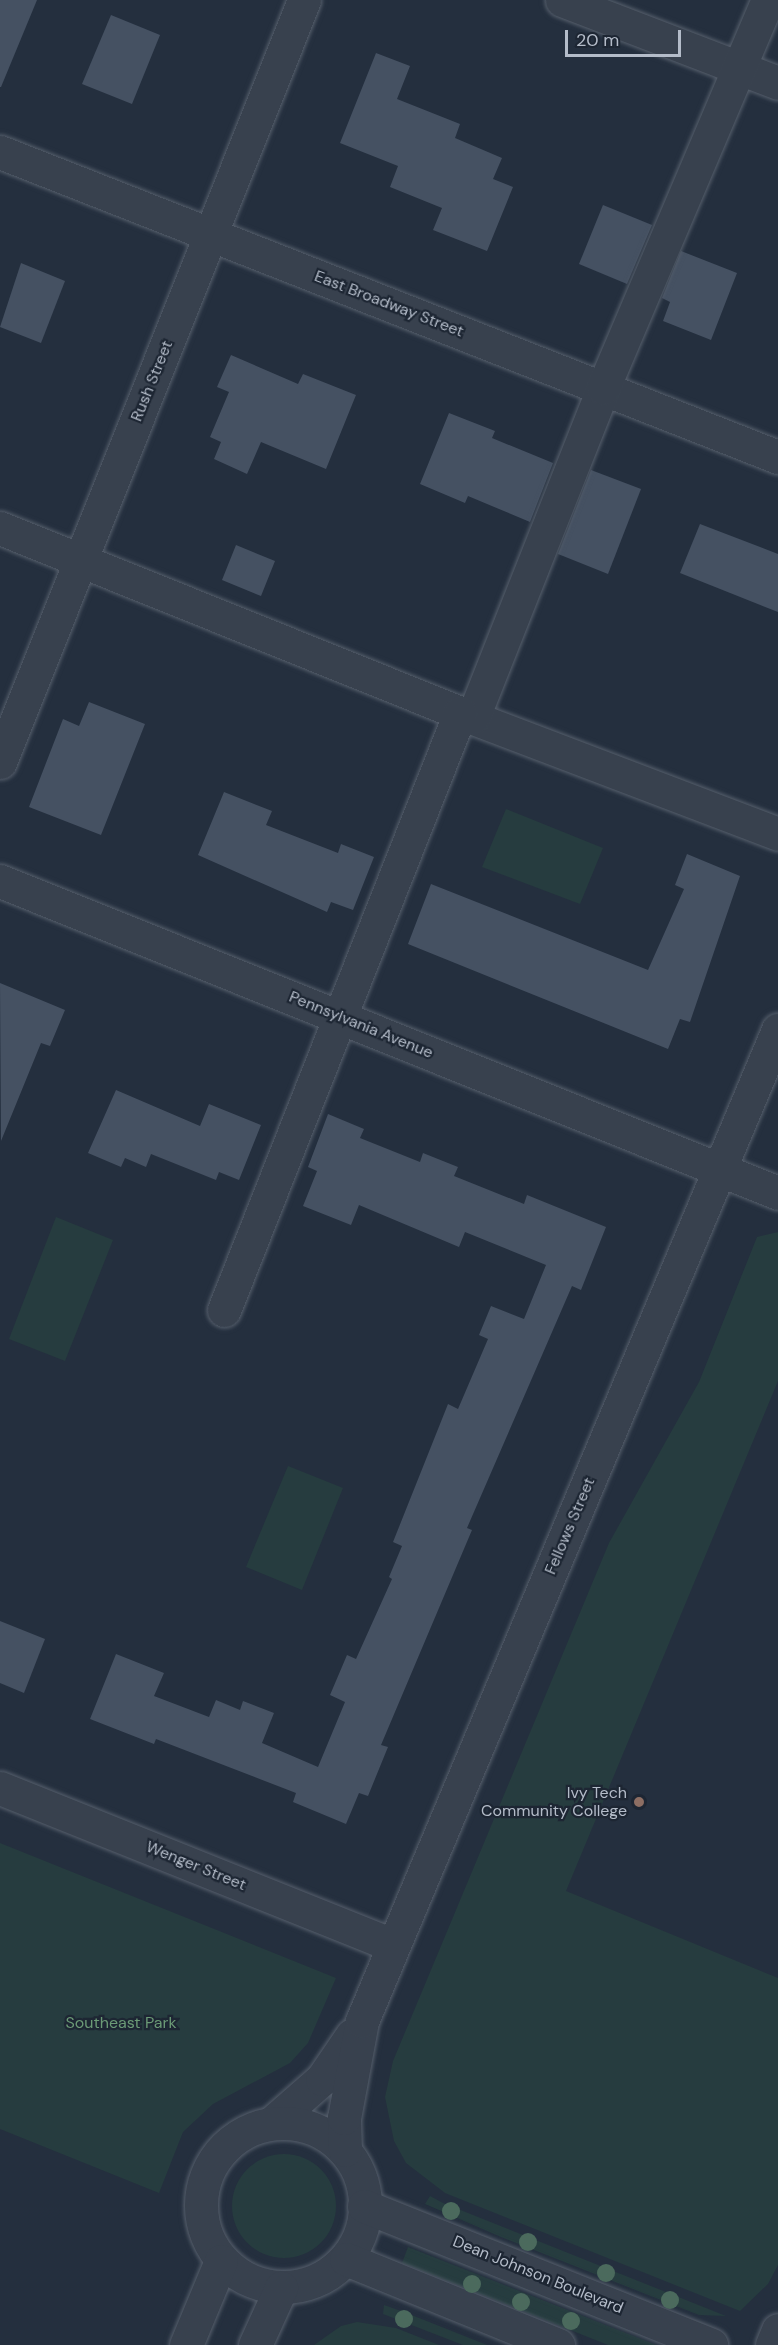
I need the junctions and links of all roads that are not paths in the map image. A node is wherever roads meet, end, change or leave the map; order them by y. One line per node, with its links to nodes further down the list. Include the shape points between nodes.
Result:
1 (304, 0): 7 (street, Rush Street)
2 (562, 0): 4 (street)
3 (768, 0): 4 (street)
4 (741, 69): 5 (street); 8 (street)
5 (778, 83)
6 (0, 152): 7 (street, East Broadway Street)
7 (211, 234): 8 (street, East Broadway Street); 11 (street, Rush Street)
8 (603, 388): 9 (street, East Broadway Street); 12 (street)
9 (778, 458)
10 (0, 528): 11 (street)
11 (81, 559): 12 (street); 13 (street, Rush Street)
12 (466, 715): 14 (street); 16 (street)
13 (0, 762)
14 (778, 834)
15 (0, 881): 16 (street, Pennsylvania Avenue)
16 (339, 1017): 18 (street, Pennsylvania Avenue); 20 (street)
17 (778, 1030): 18 (street, Fellows Street)
18 (722, 1169): 19 (street, Pennsylvania Avenue); 22 (street, Fellows Street)
19 (778, 1193)
20 (224, 1310)
21 (0, 1788): 22 (street, Wenger Street)
22 (392, 1945): 23 (street, Fellows Street)
23 (362, 2021): 24 (street, Fellows Street, via 322,2079); 25 (street, Fellows Street, via 344,2118)
24 (273, 2122): 25 (street, via 320,2130); 28 (street, via 254,2127 222,2148 205,2175 200,2199 203,2226)
25 (345, 2150): 26 (street, via 360,2172)
26 (364, 2206): 27 (street, via 360,2236); 34 (street, Dean Johnson Boulevard)
27 (346, 2259): 29 (street, via 307,2284); 33 (street)
28 (222, 2261): 29 (street, via 238,2275); 31 (street)
29 (281, 2288): 32 (street)
30 (778, 2330): 35 (street)
31 (186, 2345)
32 (255, 2345)
33 (558, 2345)
34 (711, 2345)
35 (772, 2345)

